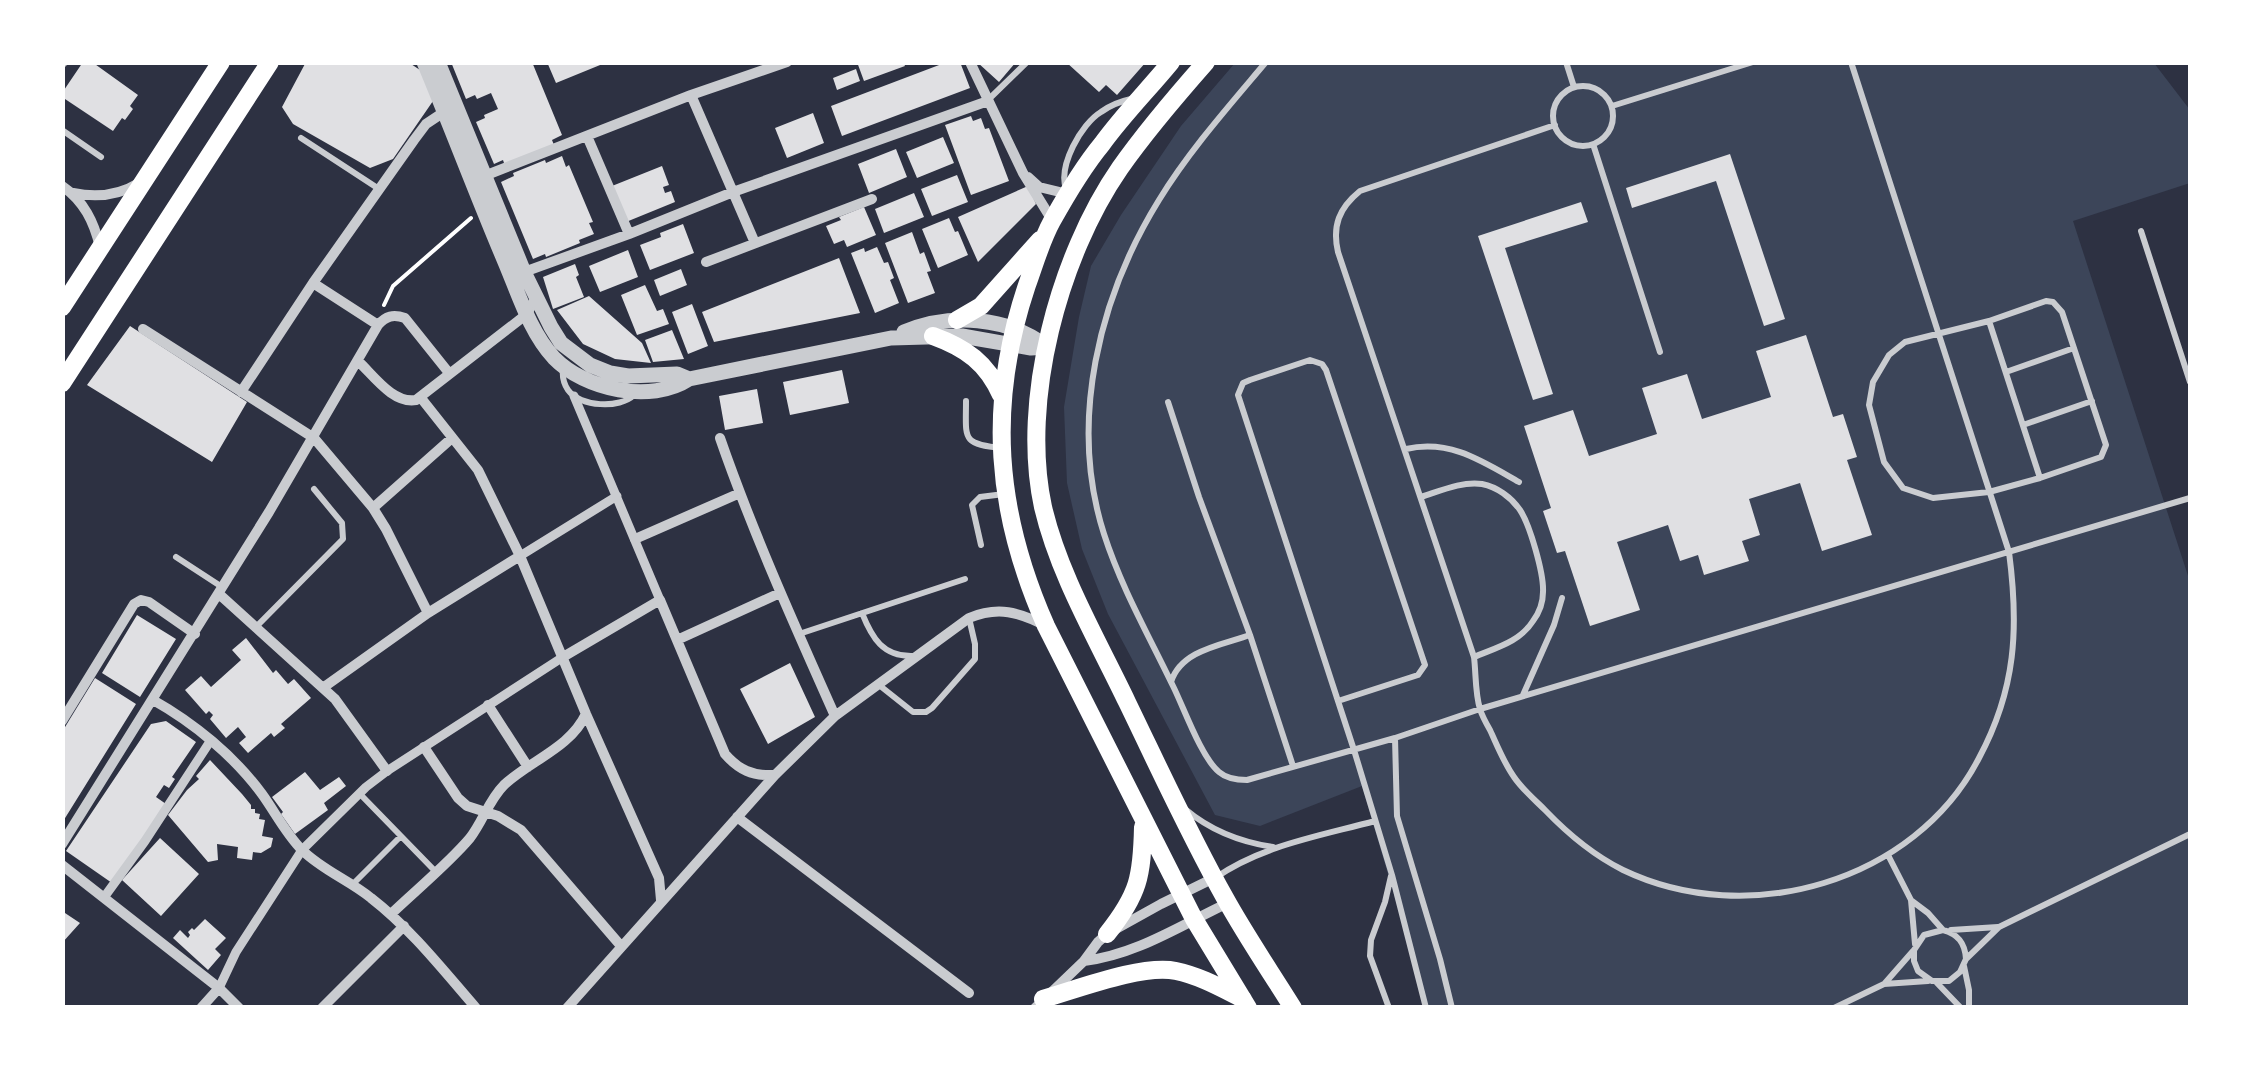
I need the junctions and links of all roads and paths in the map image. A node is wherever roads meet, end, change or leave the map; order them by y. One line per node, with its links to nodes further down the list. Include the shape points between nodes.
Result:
1 (270, 62): 62 (main road)
2 (424, 62): 18 (street)
3 (438, 62): 18 (street)
4 (787, 62): 15 (street)
5 (970, 62): 16 (street)
6 (1026, 62): 16 (lane)
7 (1171, 62): 32 (main road)
8 (1206, 62): 54 (main road, via 1120,168 1094,212)
9 (1266, 62): 109 (lane, via 1160,197 1096,350 1089,442 1096,502 1120,574)
10 (1566, 62): 14 (lane)
11 (1753, 62): 17 (lane)
12 (1851, 62): 50 (lane)
13 (218, 66): 26 (main road)
14 (1574, 87): 17 (lane, via 1592,87); 19 (lane, via 1559,98)
15 (691, 94): 21 (street); 30 (street)
16 (988, 101): 25 (street); 30 (street)
17 (1612, 106): 23 (lane, via 1608,133)
18 (450, 108): 27 (street); 29 (street, via 426,124)
19 (1555, 126): 23 (lane, via 1566,140); 76 (lane, via 1360,191 1341,211 1338,252)
20 (62, 130): 24 (lane)
21 (587, 136): 27 (street); 37 (street)
22 (301, 138): 29 (lane)
23 (1593, 144): 56 (lane)
24 (101, 158)
25 (1024, 173): 32 (street, via 1039,187); 35 (street)
26 (147, 178): 31 (street, via 104,196); 39 (main road)
27 (478, 179): 34 (street); 41 (street)
28 (62, 186): 31 (street)
29 (378, 189): 42 (street)
30 (733, 192): 37 (street); 38 (street)
31 (73, 194): 39 (street, via 91,218)
32 (1068, 194): 35 (main road)
33 (872, 198): 38 (street)
34 (483, 209): 45 (street); 48 (path, via 392,286)
35 (1048, 228): 46 (main road, via 981,306); 52 (main road)
36 (2141, 231): 61 (lane)
37 (628, 234): 41 (street)
38 (754, 243): 40 (street)
39 (100, 248): 44 (main road)
40 (706, 262)
41 (524, 272): 43 (street)
42 (314, 283): 48 (street); 64 (street)
43 (536, 298): 45 (street); 63 (street, via 576,356)
44 (62, 307)
45 (527, 314): 58 (street); 60 (street)
46 (957, 320): 52 (street); 53 (street)
47 (1989, 321): 50 (lane); 55 (lane, via 2053,302); 59 (lane)
48 (381, 322): 57 (street); 60 (street, via 398,316 411,322)
49 (142, 329): 64 (street)
50 (1940, 333): 80 (lane); 80 (lane, via 1904,342 1874,382 1869,405 1884,462 1903,488 1924,496)
51 (933, 336): 52 (street); 53 (street); 66 (main road, via 978,359)
52 (1012, 336): 54 (street, via 1030,334); 66 (main road)
53 (891, 338): 63 (street)
54 (1046, 347): 129 (main road, via 1036,447 1044,510 1066,574)
55 (2074, 348): 59 (lane); 68 (lane)
56 (1660, 352)
57 (358, 361): 67 (street, via 400,400); 72 (street)
58 (562, 366): 63 (street, via 609,388); 65 (lane)
59 (2006, 372): 71 (lane)
60 (449, 374): 67 (street)
61 (2190, 382)
62 (62, 383)
63 (640, 384): 65 (lane, via 619,404)
64 (241, 392): 72 (street)
65 (574, 396): 83 (street)
66 (1002, 396): 75 (main road)
67 (421, 398): 73 (street)
68 (2092, 401): 71 (lane); 77 (lane, via 2105,452)
69 (966, 402): 75 (lane, via 971,442)
70 (1168, 402): 104 (lane)
71 (2023, 425): 77 (lane)
72 (314, 438): 86 (street); 93 (street)
73 (452, 438): 86 (street); 90 (street, via 478,470)
74 (720, 438): 81 (street)
75 (1002, 448): 82 (main road)
76 (1406, 449): 78 (lane, via 1453,449); 84 (lane)
77 (2040, 478): 80 (lane)
78 (1518, 482)
79 (314, 489): 101 (lane, via 342,523 344,539)
80 (1989, 492): 89 (lane)
81 (740, 493): 87 (street); 94 (street)
82 (1006, 494): 88 (lane, via 980,497 972,505); 100 (main road, via 1017,552)
83 (616, 496): 87 (street); 90 (street)
84 (1421, 497): 107 (lane); 107 (lane, via 1486,485 1511,499 1526,521 1542,580 1538,613 1517,638)
85 (2190, 498): 89 (lane)
86 (372, 508): 97 (street)
87 (635, 539): 96 (street)
88 (981, 545)
89 (2008, 552): 112 (lane); 139 (lane, via 2014,640 1996,723 1955,796)
90 (520, 556): 97 (street); 108 (street)
91 (176, 557): 93 (lane)
92 (965, 579): 98 (lane)
93 (221, 591): 101 (street); 102 (street)
94 (780, 593): 103 (street); 105 (street)
95 (1562, 598): 112 (lane)
96 (660, 600): 105 (street); 108 (street)
97 (428, 613): 111 (street)
98 (862, 613): 103 (lane); 106 (lane, via 884,650)
99 (969, 618): 100 (street, via 999,610); 106 (street); 110 (lane, via 975,658 932,708 912,712)
100 (1046, 626): 132 (main road)
101 (256, 627): 111 (street)
102 (195, 634): 113 (street); 119 (street, via 149,602 134,604)
103 (798, 634): 118 (street)
104 (1250, 635): 109 (lane, via 1192,656); 124 (lane)
105 (677, 640): 127 (street, via 725,754 747,772)
106 (916, 656): 110 (street)
107 (1474, 656): 116 (lane)
108 (562, 657): 115 (street); 117 (street)
109 (1171, 682): 124 (lane, via 1221,774 1247,780)
110 (878, 684): 118 (street)
111 (324, 688): 126 (street)
112 (1522, 696): 116 (lane)
113 (153, 700): 121 (street); 136 (street)
114 (1338, 701): 114 (lane, via 1418,674 1425,665 1326,370 1310,360 1250,380 1238,395); 123 (lane)
115 (488, 705): 122 (street); 125 (street)
116 (1480, 709): 120 (lane); 139 (lane, via 1515,778 1564,830 1642,877 1700,892 1780,894 1820,886)
117 (586, 714): 125 (street, via 574,734); 148 (street, via 659,878)
118 (836, 716): 127 (street)
119 (62, 721)
120 (1395, 738): 123 (lane); 174 (lane, via 1397,816)
121 (211, 740): 138 (street, via 260,791); 146 (street)
122 (424, 747): 126 (street); 130 (street, via 458,798)
123 (1354, 750): 124 (lane); 133 (lane)
124 (1293, 766)
125 (528, 767): 130 (street)
126 (387, 771): 128 (street)
127 (775, 774): 131 (street)
128 (360, 794): 135 (lane); 138 (street)
129 (1173, 797): 137 (lane, via 1230,837); 143 (main road)
130 (486, 812): 141 (street); 156 (street, via 521,830)
131 (737, 817): 148 (street); 163 (street)
132 (1143, 821): 145 (main road); 155 (main road, via 1139,880)
133 (1375, 821): 137 (lane); 142 (lane)
134 (2190, 834): 153 (lane)
135 (400, 837): 141 (lane); 144 (lane)
136 (62, 844)
137 (1275, 847): 143 (lane)
138 (302, 850): 144 (street); 162 (street)
139 (1888, 855): 147 (lane)
140 (62, 865): 146 (street)
141 (435, 871): 150 (street)
142 (1392, 875): 172 (lane, via 1370,956); 173 (lane)
143 (1214, 878): 145 (street); 149 (main road)
144 (353, 884): 150 (street)
145 (1180, 894): 151 (main road); 155 (street)
146 (105, 896): 162 (street)
147 (1911, 900): 154 (lane); 157 (lane)
148 (661, 901): 156 (street)
149 (1228, 904): 151 (street); 171 (main road)
150 (391, 914): 152 (street)
151 (1194, 919): 158 (street, via 1130,952); 164 (main road)
152 (404, 926): 168 (street); 169 (street)
153 (2000, 926): 154 (lane); 159 (lane)
154 (1945, 930): 157 (lane, via 1924,934); 159 (lane, via 1959,938)
155 (1107, 934): 158 (street)
156 (621, 946): 170 (street)
157 (1915, 948): 160 (lane, via 1918,971); 161 (lane)
158 (1084, 961): 165 (street)
159 (1965, 963): 160 (lane, via 1955,977); 176 (lane)
160 (1934, 981): 161 (lane); 176 (lane)
161 (1884, 984): 175 (lane)
162 (219, 988): 166 (street); 167 (street)
163 (969, 992)
164 (1246, 1003): 165 (main road, via 1172,970 1144,971)
165 (1039, 1004)
166 (201, 1008)
167 (238, 1008)
168 (322, 1008)
169 (476, 1008)
170 (567, 1008)
171 (1293, 1008)
172 (1389, 1008)
173 (1426, 1008)
174 (1452, 1008)
175 (1834, 1008)
176 (1965, 1008)

